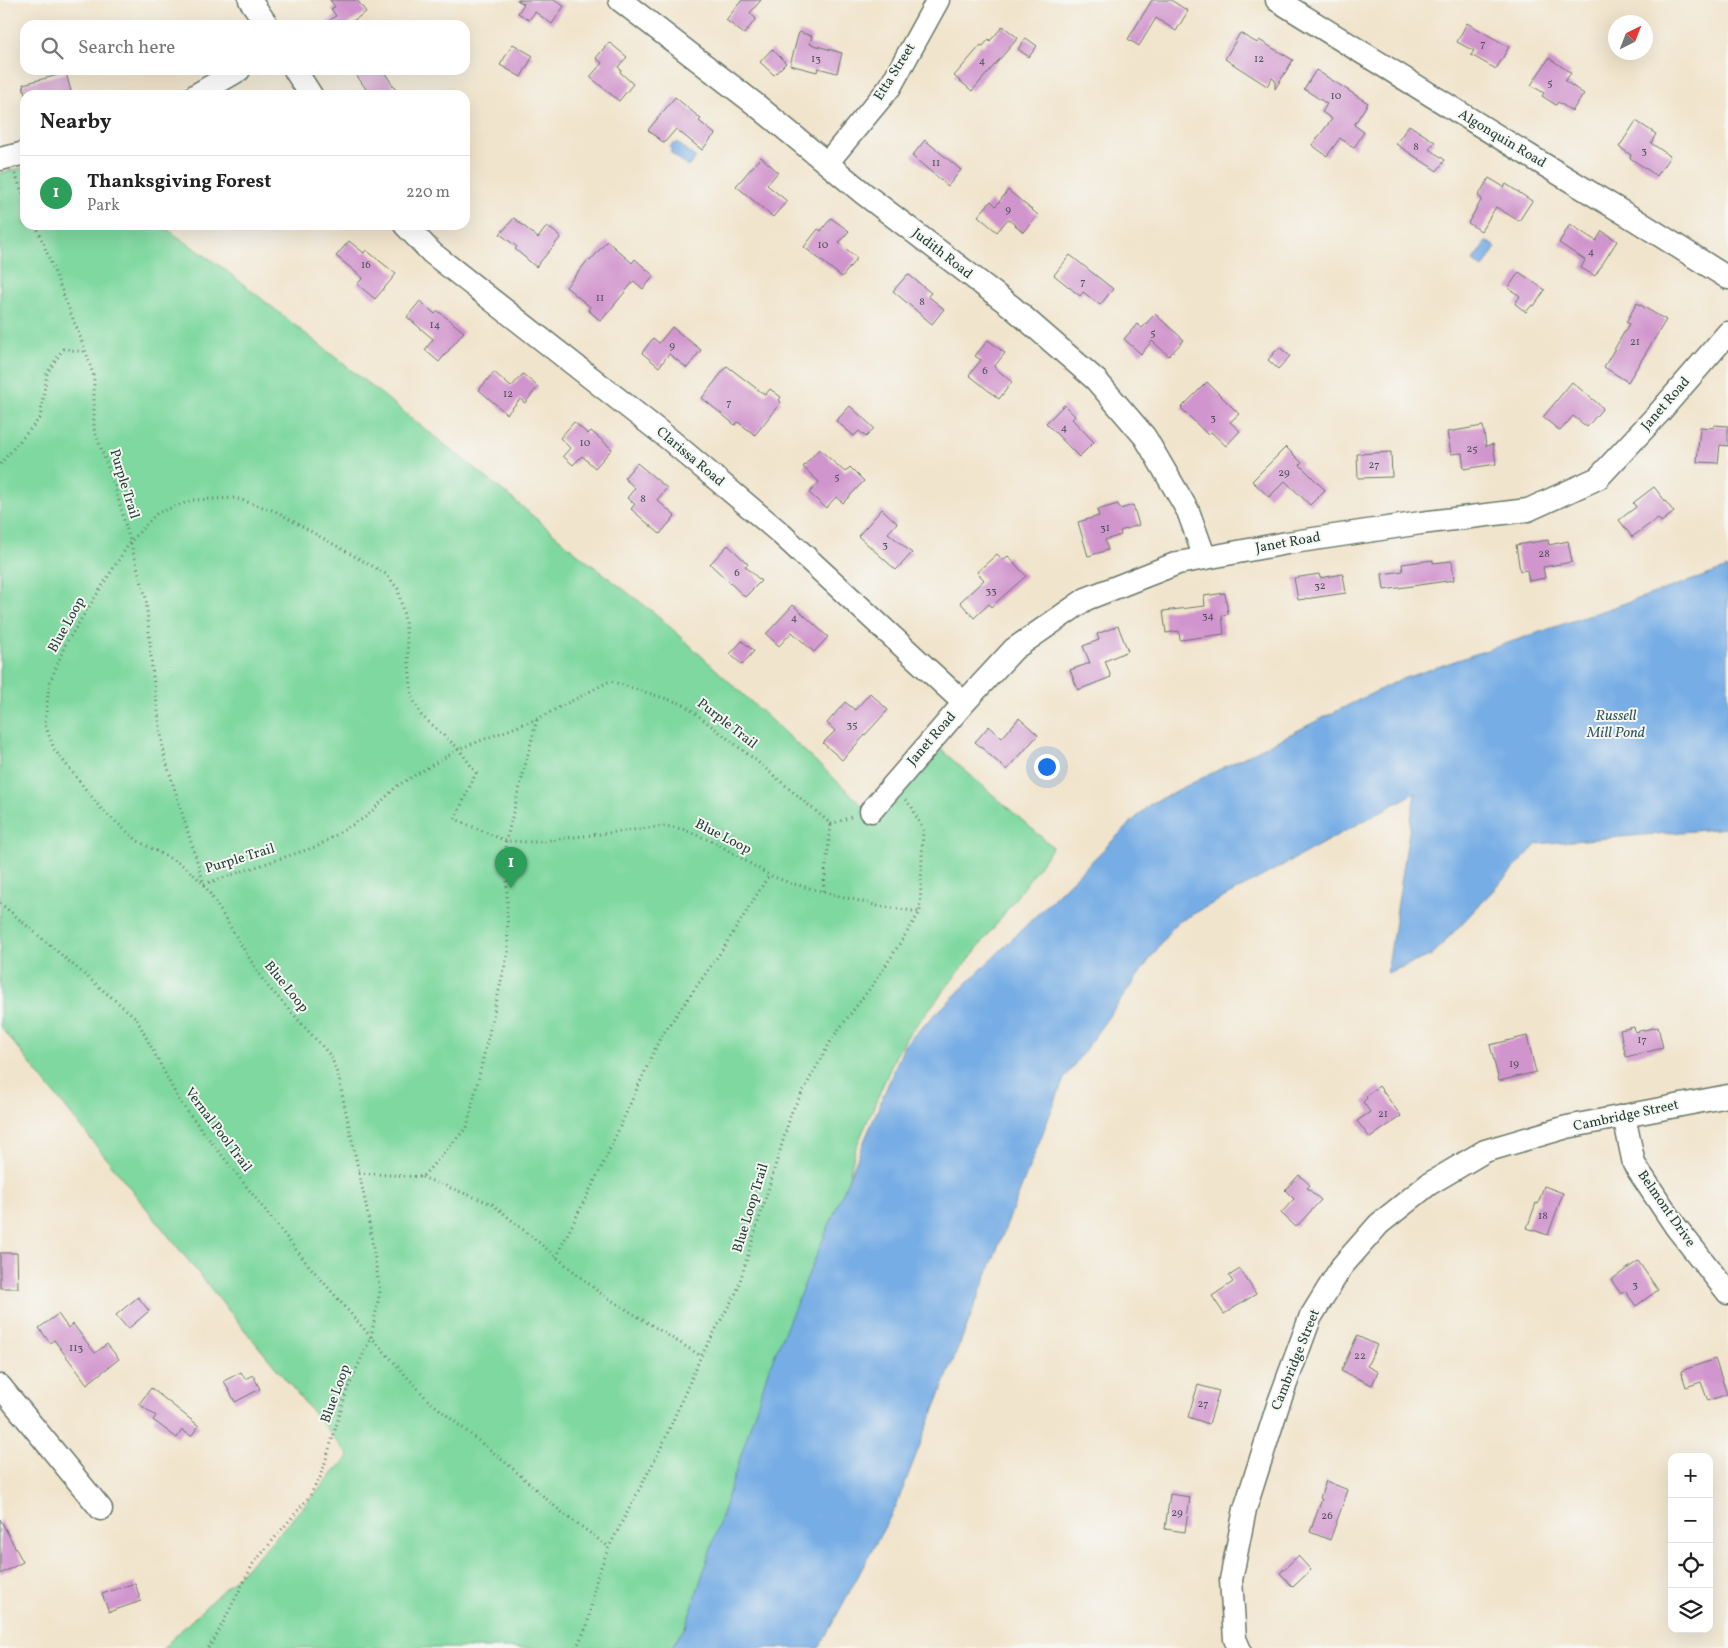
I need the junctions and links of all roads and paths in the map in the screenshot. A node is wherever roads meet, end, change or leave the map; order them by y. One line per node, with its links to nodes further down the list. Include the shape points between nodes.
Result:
1 (250, 0): 5 (street)
2 (620, 0): 11 (street, Judith Road)
3 (938, 0): 11 (street, Etta Street, via 890,87)
4 (1277, 0): 15 (street, Algonquin Road)
5 (264, 20)
6 (230, 75): 8 (street)
7 (298, 75): 9 (street)
8 (205, 90)
9 (308, 90)
10 (11, 156): 12 (path)
11 (827, 163): 20 (street, Judith Road, via 1012,308 1096,380 1144,437 1188,512)
12 (20, 184)
13 (38, 230): 17 (path, Purple Trail)
14 (410, 230): 21 (street, Clarissa Road, via 432,253 669,439 772,526)
15 (1728, 278)
16 (1728, 333): 20 (street, Janet Road, via 1598,478 1528,510 1421,522)
17 (86, 352): 18 (path, via 63,349 47,373 40,418); 19 (path, Purple Trail, via 94,377 94,429)
18 (0, 464)
19 (130, 542): 23 (path, Blue Loop, via 158,513 193,500 235,498 275,511 386,574 398,589 405,620 412,697 421,715); 29 (path, Purple Trail, via 146,598 164,755); 29 (path, Blue Loop, via 66,643 49,685 45,724 54,749 102,810 138,841 184,866)
20 (1205, 558): 21 (street, Janet Road, via 1178,563 1086,600 1014,649)
21 (964, 703): 24 (street, Janet Road)
22 (537, 719): 23 (path, Purple Trail); 26 (path, Purple Trail, via 610,681 683,704); 27 (path)
23 (459, 749): 27 (path, Blue Loop, via 476,773 455,819); 29 (path, Purple Trail, via 397,786 367,816 318,846)
24 (892, 786): 25 (street, Janet Road); 32 (path, via 912,806 923,830)
25 (871, 811): 26 (path)
26 (831, 824): 30 (path)
27 (506, 840): 28 (path, Blue Loop, via 534,842 665,826 682,829 716,843); 36 (path, via 508,952 467,1127)
28 (769, 875): 30 (path, Blue Loop); 37 (path, via 723,949 660,1038 603,1164)
29 (204, 884): 35 (path, Blue Loop, via 264,982 331,1056)
30 (823, 891): 32 (path, Blue Loop, via 878,906)
31 (0, 903): 39 (path, Vernal Pool Trail, via 136,1018 180,1102 305,1261)
32 (920, 912): 40 (path, Blue Loop Trail, via 877,979 833,1037 792,1111 737,1291)
33 (1728, 1096): 34 (street, Cambridge Street)
34 (1624, 1116): 38 (street, Belmont Drive, via 1634,1164 1676,1227); 46 (street, Cambridge Street, via 1485,1151 1429,1184 1379,1224 1342,1266 1310,1318 1244,1509 1231,1580 1235,1639)
35 (359, 1173): 36 (path); 39 (path, Blue Loop, via 380,1291)
36 (422, 1177): 37 (path, via 492,1204)
37 (556, 1257): 40 (path, via 600,1294)
38 (1728, 1293)
39 (371, 1337): 43 (path, Vernal Pool Trail, via 428,1400); 44 (path, Blue Loop, via 347,1390 321,1476 309,1497 253,1564)
40 (701, 1356): 43 (path, Blue Loop Trail, via 661,1448)
41 (0, 1386): 42 (street)
42 (101, 1509)
43 (609, 1547): 45 (path, Blue Loop Trail, via 597,1577 586,1626)
44 (208, 1648)
45 (576, 1648)
46 (1239, 1648)

